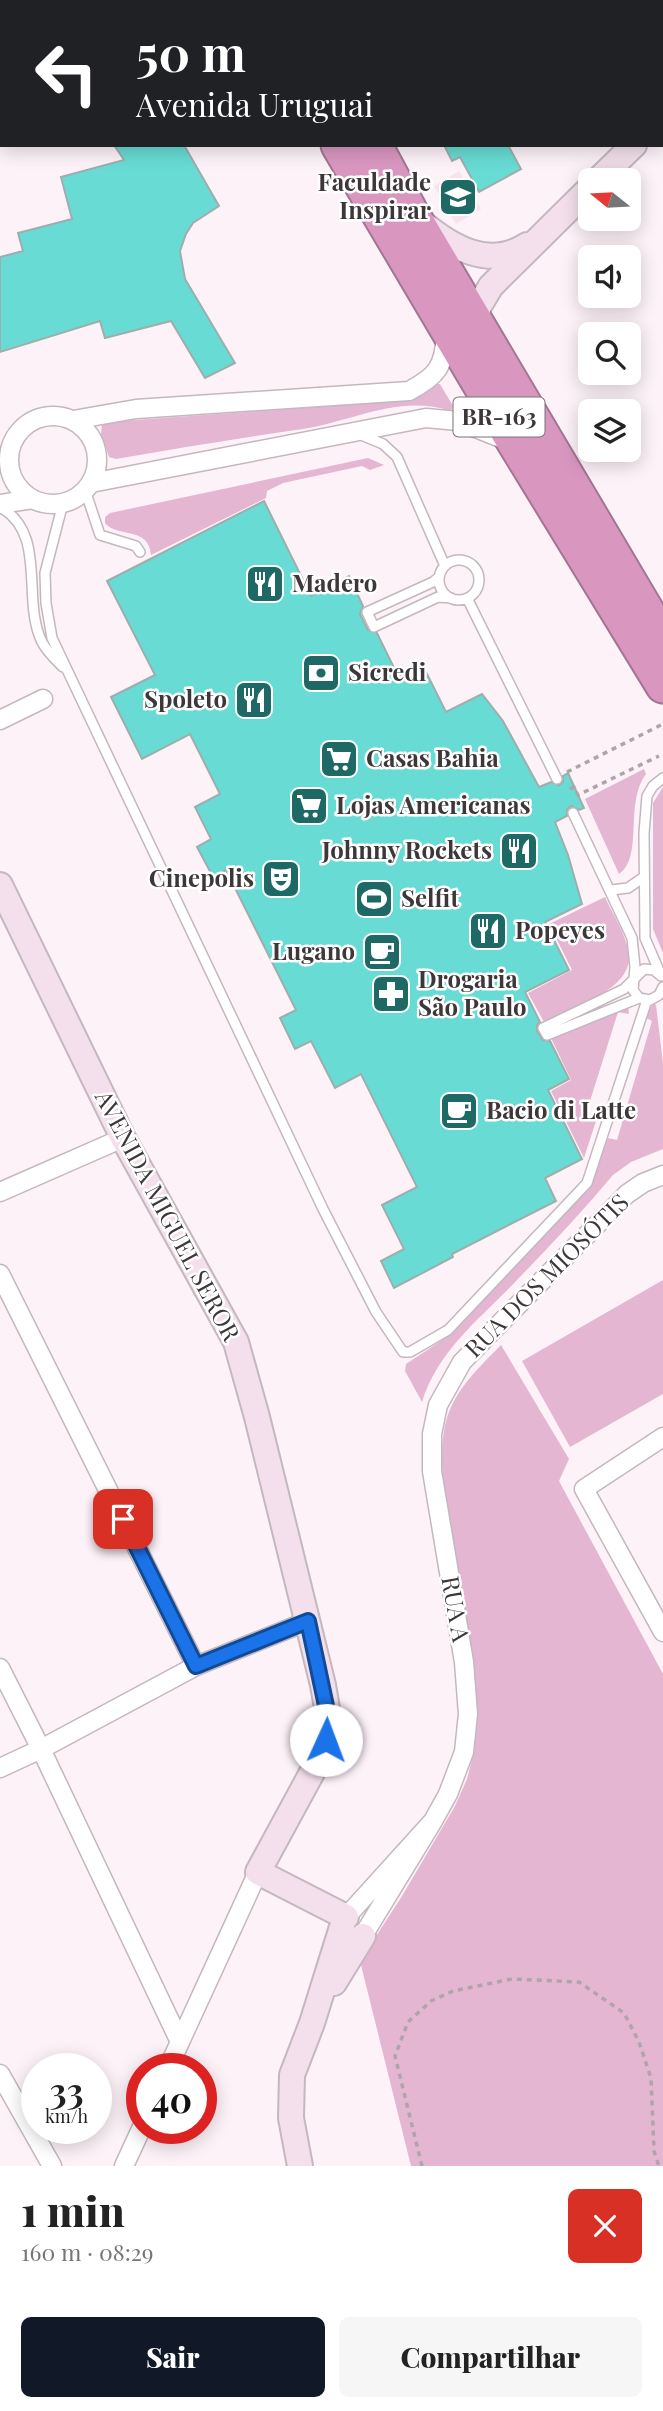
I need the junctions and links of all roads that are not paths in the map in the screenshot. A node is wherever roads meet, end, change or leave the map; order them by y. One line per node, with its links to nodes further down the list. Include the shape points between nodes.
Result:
1 (339, 147): 8 (highway, BR-163)
2 (376, 147): 6 (highway, BR-163)
3 (632, 147): 4 (street)
4 (610, 168)
5 (578, 200): 7 (street)
6 (411, 212): 7 (street, via 452,245 482,256 520,250); 8 (highway, BR-163)
7 (542, 235): 8 (street, via 491,286)
8 (461, 325): 9 (street, via 430,380 409,391 136,410); 13 (highway, BR-163); 23 (highway, BR-163)
9 (73, 420): 10 (street, via 44,416); 14 (street, via 92,439 97,452)
10 (19, 432): 12 (street); 15 (street, via 9,456 10,469)
11 (354, 433): 13 (street, via 426,418 458,421); 14 (street); 19 (lane, via 383,444 397,457)
12 (0, 438)
13 (515, 444): 25 (highway, BR-163)
14 (88, 486): 16 (street); 18 (lane, via 100,535 136,546)
15 (33, 499): 16 (street); 17 (street)
16 (63, 503): 24 (lane, via 45,573 52,638)
17 (0, 505): 24 (lane, via 23,528 27,540 40,640)
18 (140, 552)
19 (445, 566): 20 (lane); 22 (lane, via 457,560 474,568 478,586)
20 (439, 577): 21 (lane, via 441,590); 21 (lane, via 367,612 374,627 438,597)
21 (451, 598): 22 (lane)
22 (467, 598): 29 (lane)
23 (663, 638)
24 (68, 672): 45 (lane, via 323,1209 392,1338 399,1348)
25 (663, 686)
26 (43, 699): 27 (street)
27 (0, 720)
28 (663, 778): 31 (lane, via 653,786 645,807)
29 (556, 779)
30 (573, 813): 33 (lane)
31 (644, 877): 33 (lane, via 628,888); 35 (lane)
32 (0, 885): 40 (street, AVENIDA MIGUEL SEROR)
33 (611, 890): 34 (lane)
34 (621, 914): 35 (lane); 37 (lane, via 632,938)
35 (645, 939): 36 (lane)
36 (662, 978): 37 (lane, via 649,968)
37 (633, 979): 39 (lane, via 633,989); 39 (lane, via 624,989 543,1028 547,1035 623,1002)
38 (663, 987): 39 (lane, via 659,995)
39 (643, 999): 45 (lane, via 587,1183 448,1330)
40 (123, 1138): 42 (street); 48 (street, AVENIDA MIGUEL SEROR, via 236,1342)
41 (663, 1175): 46 (street, RUA DOS MIOSÓTIS, via 626,1194 462,1362)
42 (0, 1192)
43 (0, 1274): 50 (street)
44 (409, 1339): 45 (lane)
45 (410, 1352)
46 (444, 1392): 55 (street, RUA A, via 434,1419 432,1471 464,1662 467,1734 457,1771 433,1821)
47 (663, 1437): 49 (street, via 584,1489)
48 (308, 1621): 50 (street); 54 (street, AVENIDA MIGUEL SEROR, via 329,1720 326,1740)
49 (663, 1632)
50 (196, 1666): 52 (street)
51 (0, 1668): 52 (street)
52 (41, 1749): 53 (street); 56 (street)
53 (0, 1768)
54 (258, 1872): 55 (street); 56 (street, AVENIDA MIGUEL SEROR)
55 (353, 1925): 62 (street, RUA A, via 292,2075 291,2118)
56 (180, 2042): 57 (street, AVENIDA MIGUEL SEROR)
57 (175, 2053)
58 (0, 2074): 60 (street)
59 (134, 2144): 61 (street)
60 (52, 2166)
61 (124, 2166)
62 (300, 2166)

